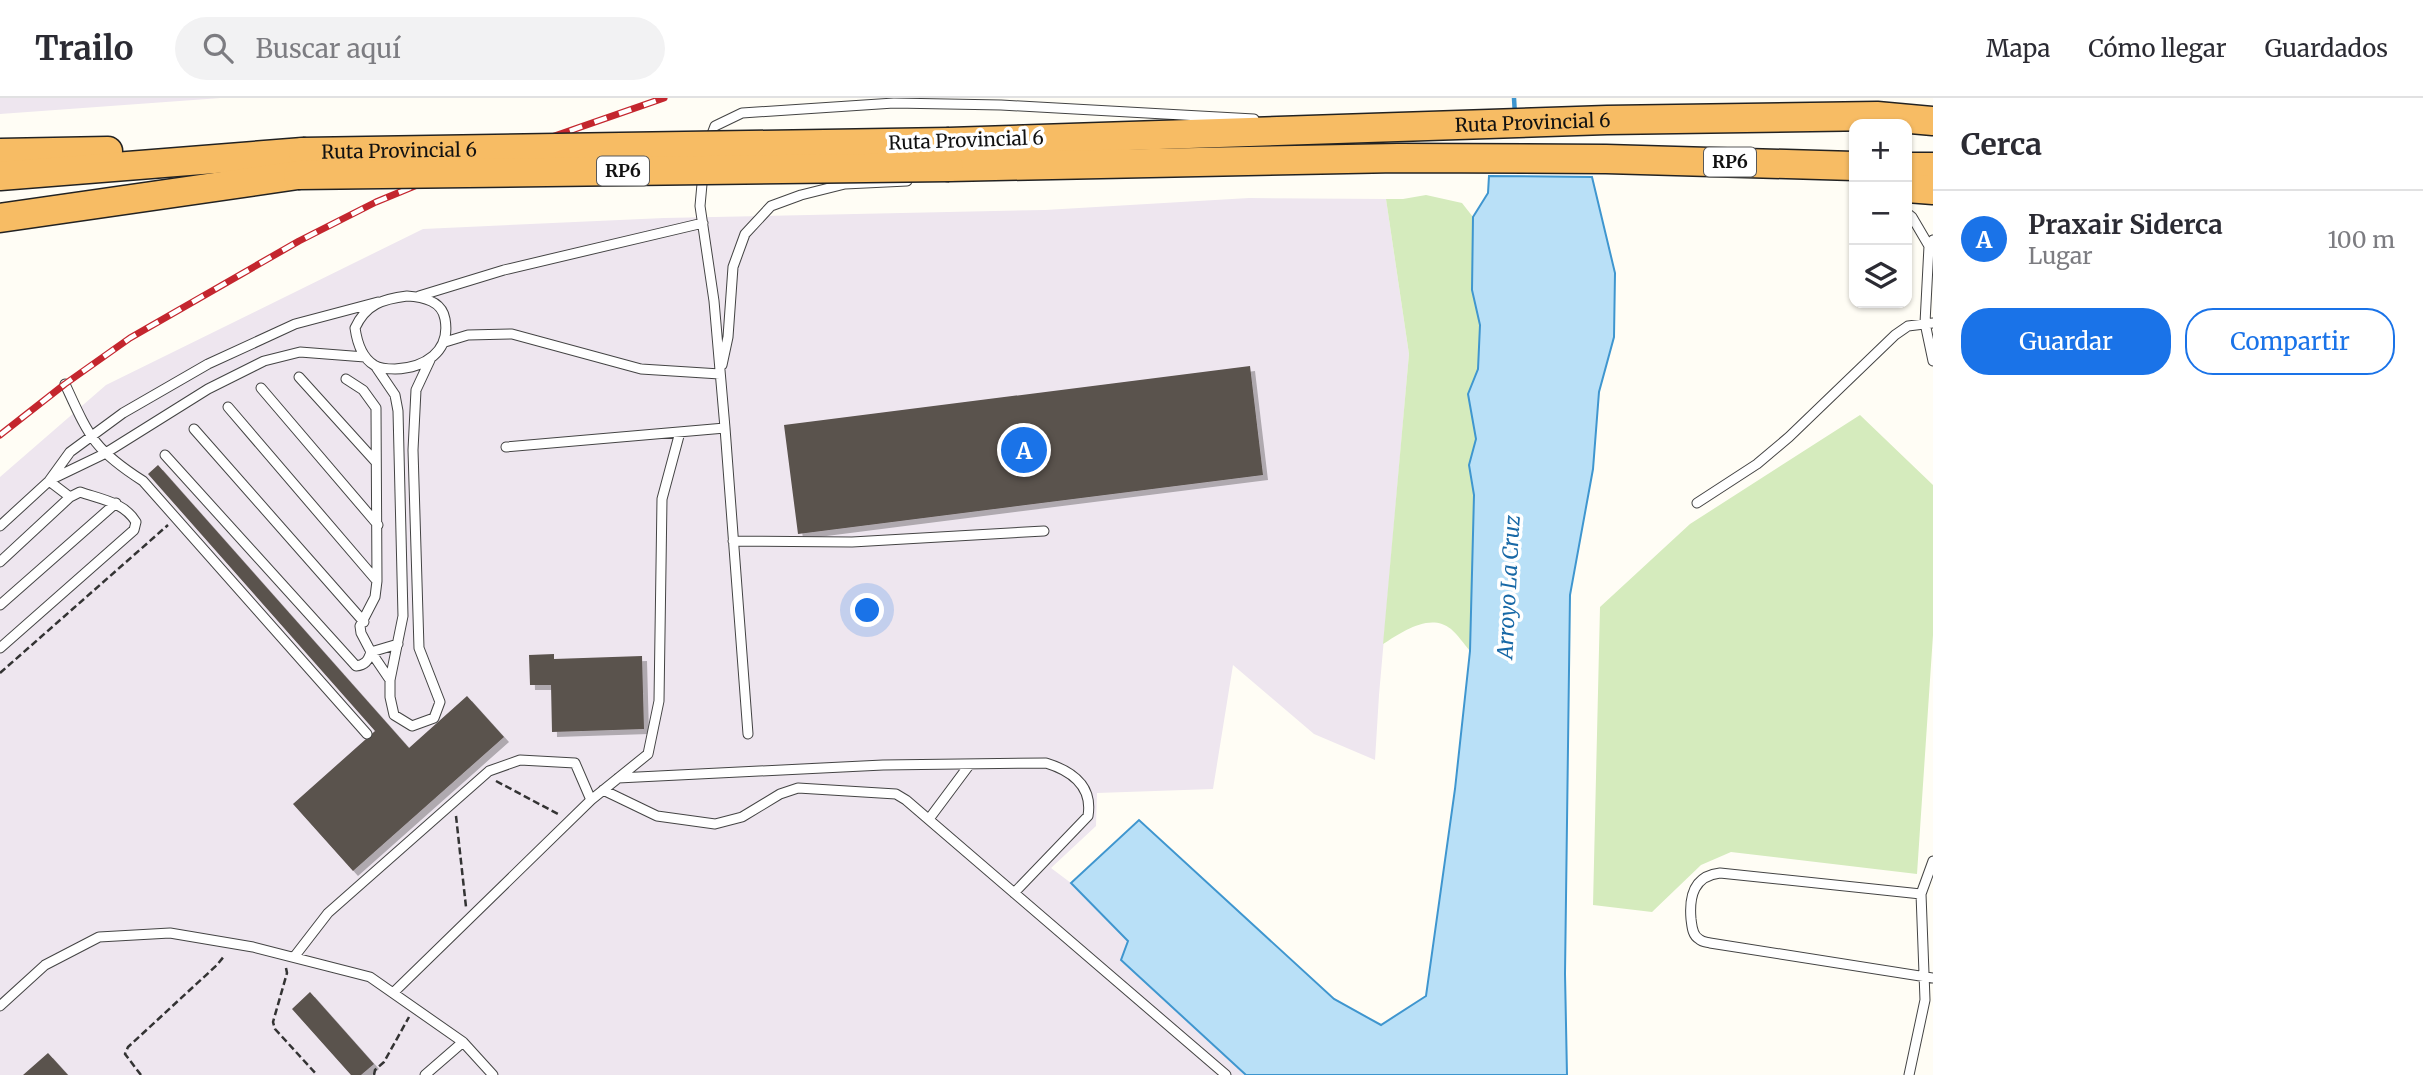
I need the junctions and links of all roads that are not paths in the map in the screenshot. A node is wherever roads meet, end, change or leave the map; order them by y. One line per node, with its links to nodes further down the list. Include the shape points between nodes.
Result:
1 (1933, 113): 2 (highway)
2 (1877, 116): 5 (highway, Ruta Provincial 6 / RP6); 6 (highway, Ruta Provincial 6 / RP6)
3 (1264, 119): 24 (lane, via 894,103 742,113 715,126 705,154)
4 (1278, 120): 6 (lane)
5 (1933, 121)
6 (1398, 125): 8 (highway, Ruta Provincial 6 / RP6)
7 (0, 153): 11 (highway)
8 (949, 154): 10 (highway, Ruta Provincial 6 / RP6); 11 (highway, Ruta Provincial 6 / RP6, bridge)
9 (1606, 159): 10 (highway, Ruta Provincial 6 / RP6); 12 (highway, Ruta Provincial 6 / RP6); 18 (highway)
10 (1192, 162): 16 (lane)
11 (301, 164): 15 (highway, Ruta Provincial 6 / RP6); 21 (highway, Ruta Provincial 6 / RP6); 23 (highway)
12 (1849, 166)
13 (1912, 167): 14 (highway)
14 (1933, 167)
15 (0, 176)
16 (1017, 176)
17 (921, 181): 34 (lane, via 845,184 771,206 745,234 733,267)
18 (1849, 183)
19 (1912, 188): 20 (highway)
20 (1933, 190)
21 (0, 199)
22 (1912, 217): 25 (lane)
23 (0, 218)
24 (703, 222): 26 (lane, via 504,270); 34 (lane)
25 (1931, 248): 28 (lane)
26 (419, 296): 27 (lane); 29 (lane, via 435,302 444,312)
27 (378, 302): 30 (lane, via 366,309 355,327); 43 (lane, via 295,324 208,364)
28 (1929, 323): 32 (lane); 51 (lane, via 1908,326 1895,335 1789,437)
29 (445, 342): 31 (lane); 34 (lane, via 468,335 512,334 641,369)
30 (365, 357): 33 (lane); 45 (lane, via 300,352 264,361 208,389)
31 (430, 360): 33 (lane, via 406,368); 63 (lane, via 416,390 413,450 419,648 440,702 434,718 412,726 394,715)
32 (1933, 362)
33 (376, 367): 60 (lane, via 395,395 398,411 403,616)
34 (720, 374): 40 (lane)
35 (299, 377): 47 (lane)
36 (346, 379): 47 (lane, via 363,390 376,408)
37 (65, 384): 43 (lane)
38 (261, 388): 52 (lane)
39 (229, 407): 57 (lane)
40 (725, 428): 42 (lane); 55 (lane)
41 (194, 429): 59 (lane)
42 (680, 432): 44 (lane); 67 (lane, via 662,499 659,701 648,754)
43 (89, 436): 45 (lane); 48 (lane)
44 (506, 447)
45 (104, 454): 48 (lane); 64 (lane, via 143,481 177,517)
46 (166, 455): 62 (lane, via 356,666 368,661)
47 (375, 461): 52 (lane)
48 (49, 481): 49 (lane); 53 (lane)
49 (70, 497): 50 (lane, via 80,492); 56 (lane)
50 (116, 503): 58 (lane); 61 (lane, via 131,514 134,530)
51 (1697, 503)
52 (378, 524): 57 (lane)
53 (0, 526)
54 (1044, 531): 55 (lane, via 852,542)
55 (733, 541): 65 (lane)
56 (0, 562)
57 (377, 581): 59 (lane)
58 (0, 605)
59 (364, 622): 62 (lane, via 361,633)
60 (398, 644): 62 (lane); 63 (lane)
61 (0, 648)
62 (370, 652): 63 (lane)
63 (390, 680)
64 (367, 734)
65 (748, 734)
66 (970, 764): 67 (lane); 70 (lane); 72 (lane, via 1061,767 1084,788 1090,801 1088,816)
67 (617, 779): 68 (lane)
68 (603, 790): 69 (lane); 70 (lane, via 657,816 715,824 742,817 798,788 896,794)
69 (591, 800): 74 (lane, via 575,763 520,760 489,771 328,913); 76 (lane)
70 (929, 819): 72 (lane)
71 (1933, 861): 73 (lane)
72 (1014, 892): 81 (lane)
73 (1922, 894): 75 (lane); 75 (lane, via 1720,873 1697,884 1690,899 1692,931 1699,939)
74 (294, 957): 76 (lane, via 370,977); 77 (lane, via 170,933 99,937 45,965)
75 (1928, 978): 82 (lane)
76 (393, 993): 78 (lane)
77 (0, 1006)
78 (463, 1042): 79 (lane); 80 (lane)
79 (425, 1075)
80 (493, 1075)
81 (1226, 1075)
82 (1909, 1075)

